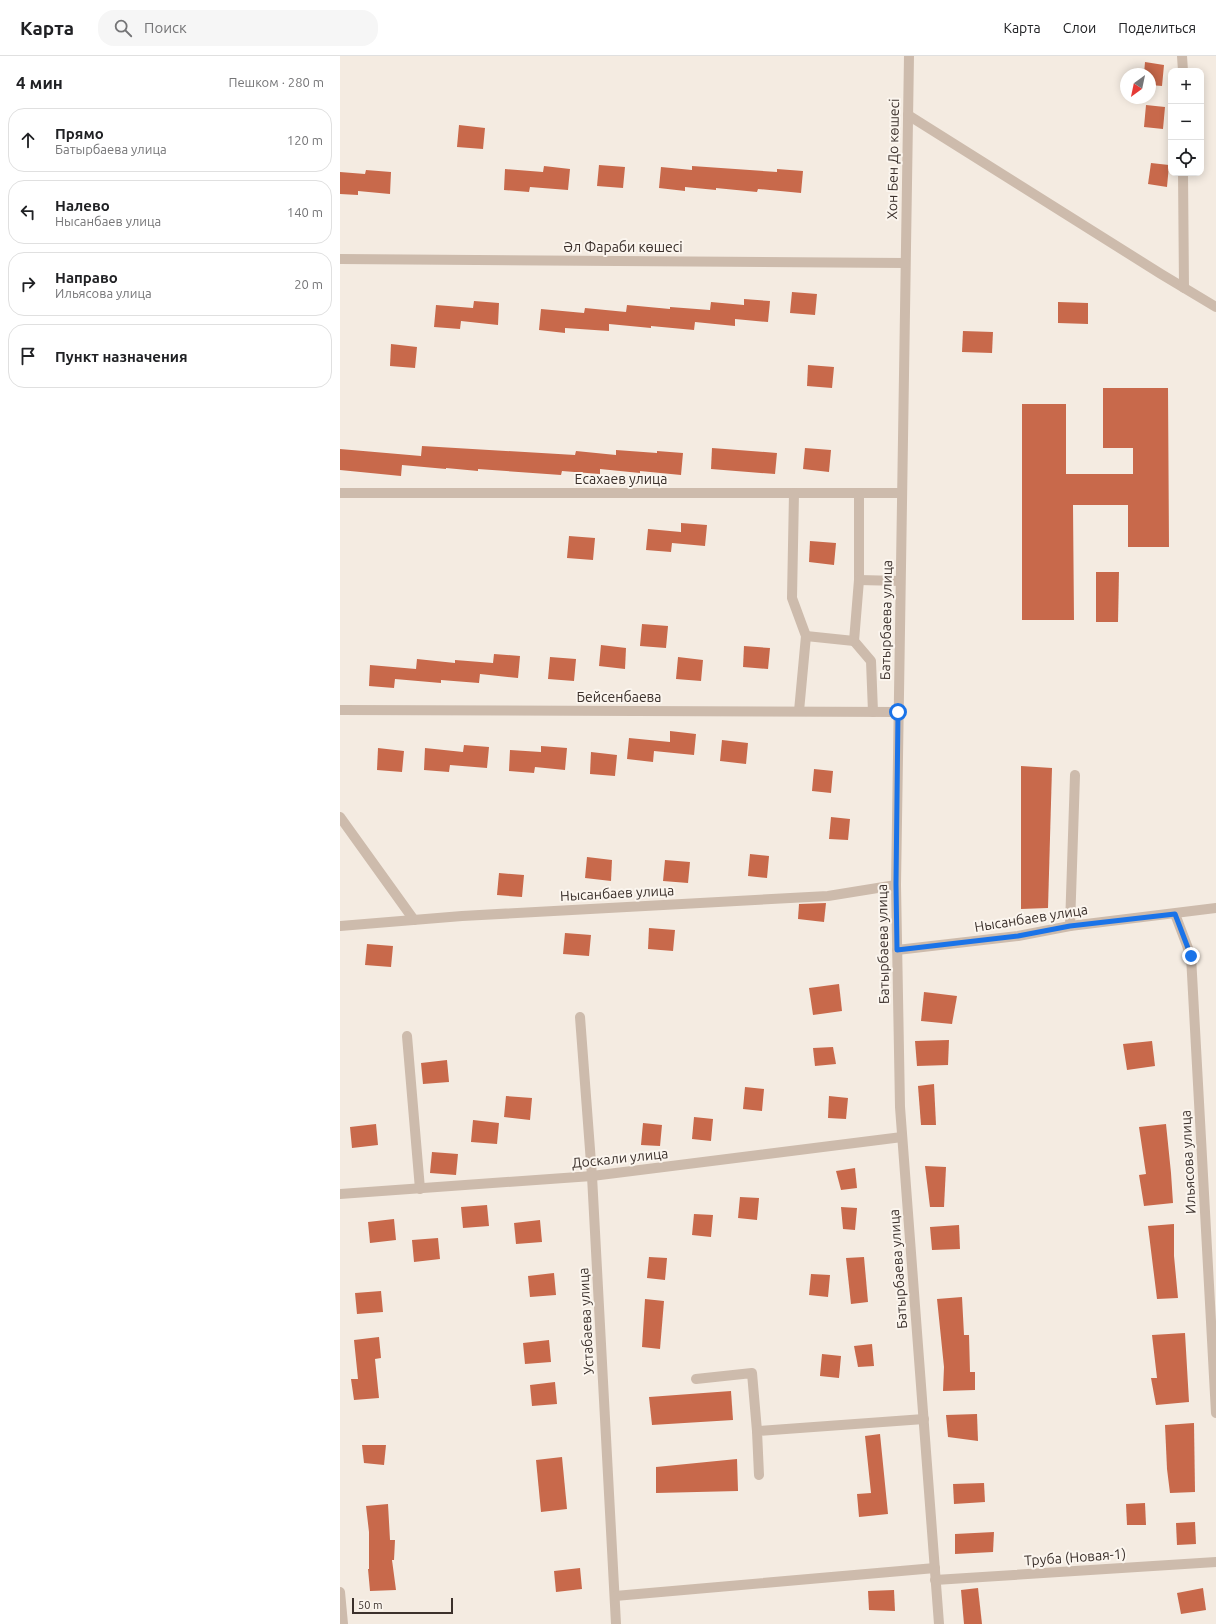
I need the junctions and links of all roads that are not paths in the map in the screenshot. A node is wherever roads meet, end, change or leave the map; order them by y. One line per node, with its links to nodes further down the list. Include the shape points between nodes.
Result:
1 (909, 56): 4 (street, Хон Бен До көшесі)
2 (1182, 56): 3 (street)
3 (1182, 68)
4 (908, 115): 7 (street, Хон Бен До көшесі); 8 (street)
5 (1183, 176): 8 (street)
6 (340, 259): 7 (street, Әл Фараби көшесі)
7 (905, 263): 13 (street, Батырбаева улица)
8 (1184, 288): 9 (street)
9 (1216, 307)
10 (340, 492): 11 (street, Есахаев улица)
11 (794, 493): 12 (street, Есахаев улица); 16 (street, via 792,598)
12 (859, 493): 13 (street, Есахаев улица); 14 (street)
13 (902, 493): 15 (street, Батырбаева улица)
14 (859, 580): 15 (street); 17 (street)
15 (900, 580): 21 (street, Батырбаева улица)
16 (806, 636): 17 (street); 19 (street)
17 (854, 641): 20 (street, via 871,661)
18 (340, 710): 19 (street, Бейсенбаева)
19 (799, 711): 20 (street, Бейсенбаева)
20 (873, 712): 21 (street, Бейсенбаева)
21 (898, 712): 24 (street, Батырбаева улица)
22 (1075, 775): 29 (street)
23 (340, 817): 27 (street)
24 (896, 884): 27 (street, Нысанбаев улица, via 828,896); 30 (street, Батырбаева улица)
25 (1216, 908): 26 (street, Нысанбаев улица)
26 (1175, 914): 29 (street, Нысанбаев улица); 38 (street, Ильясова улица, via 1191,956)
27 (414, 920): 28 (street, Нысанбаев улица)
28 (340, 926)
29 (1070, 926): 30 (street, Нысанбаев улица, via 1018,936)
30 (897, 950): 33 (street, Батырбаева улица)
31 (580, 1017): 34 (street, Устабаева улица)
32 (407, 1036): 35 (street)
33 (902, 1137): 34 (street, Доскали улица); 39 (street, Батырбаева улица)
34 (592, 1176): 35 (street, Доскали улица); 46 (street, Устабаева улица)
35 (420, 1188): 36 (street, Доскали улица)
36 (340, 1194)
37 (696, 1379): 40 (street, via 752,1373)
38 (1216, 1413)
39 (924, 1419): 40 (street); 43 (street, Батырбаева улица)
40 (757, 1431): 41 (street)
41 (759, 1475)
42 (1216, 1562): 44 (street, Труба (Новая-1))
43 (935, 1568): 44 (street, Батырбаева улица); 46 (street)
44 (935, 1580): 49 (street, Батырбаева улица)
45 (340, 1592): 47 (street)
46 (615, 1596): 48 (street, Устабаева улица)
47 (343, 1624)
48 (616, 1624)
49 (939, 1624)

